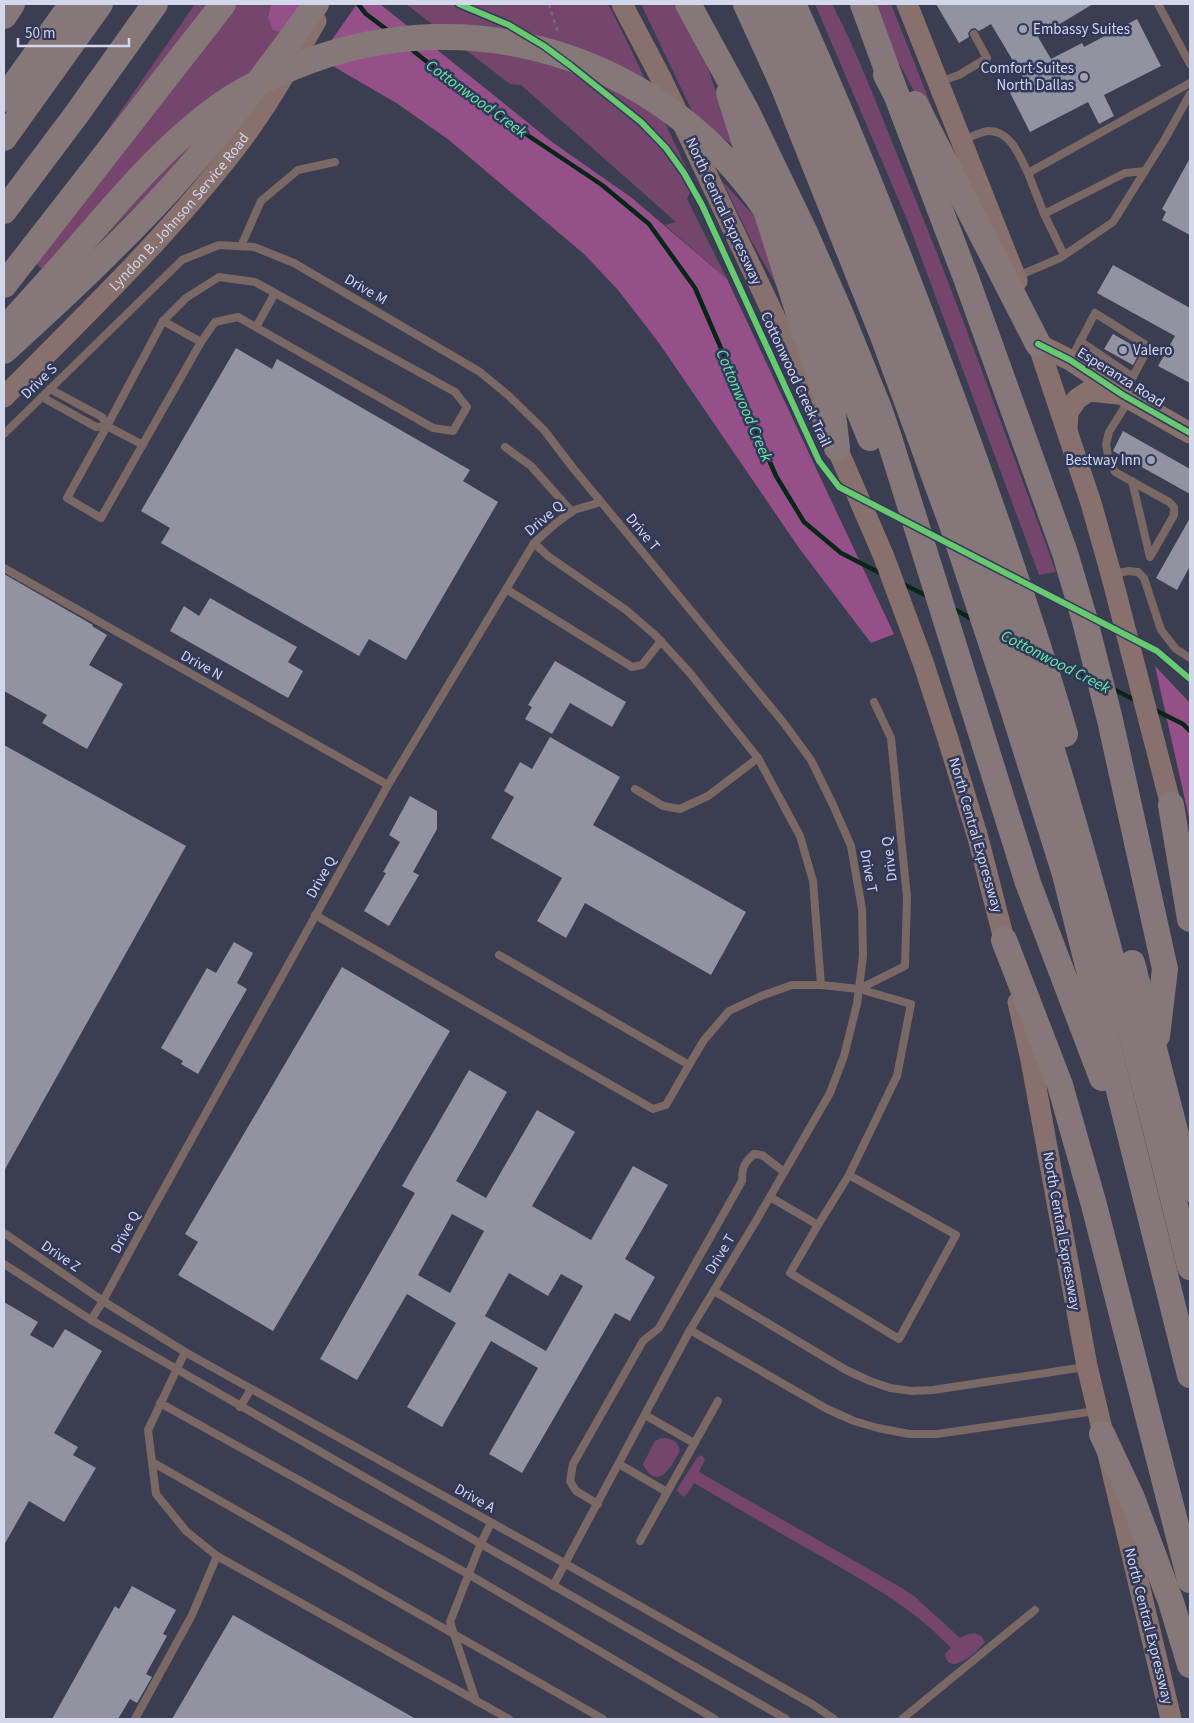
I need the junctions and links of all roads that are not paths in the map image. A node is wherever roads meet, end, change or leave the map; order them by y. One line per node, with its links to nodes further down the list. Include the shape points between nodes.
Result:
1 (12, 4): 18 (highway)
2 (72, 4): 26 (highway)
3 (100, 4): 27 (highway)
4 (155, 4): 32 (highway)
5 (223, 4): 37 (highway)
6 (316, 4): 20 (highway)
7 (326, 4): 20 (main road, Lyndon B. Johnson Service Road)
8 (622, 4): 58 (main road, North Central Expressway, via 662,80)
9 (688, 4): 68 (highway, bridge, via 746,110 829,286 883,420)
10 (701, 4): 58 (highway, via 787,280 833,414)
11 (746, 4): 83 (highway, via 782,83 847,244 954,530 1065,874)
12 (772, 4): 91 (highway, via 843,171 930,392 1045,726 1115,969)
13 (794, 4): 81 (highway, via 904,270 1009,559 1114,899)
14 (850, 4): 24 (highway, bridge)
15 (861, 4): 24 (highway, bridge); 44 (highway)
16 (907, 4): 22 (main road)
17 (1158, 4): 21 (lane)
18 (4, 16)
19 (974, 34): 22 (lane, via 987,58 959,75)
20 (297, 41): 46 (highway, via 124,238); 50 (main road, Lyndon B. Johnson Service Road, via 255,122 222,165 121,278)
21 (1190, 64)
22 (939, 82): 28 (main road)
23 (1190, 84): 31 (lane)
24 (896, 94): 81 (highway, via 966,278 1077,592 1119,759 1165,970)
25 (1190, 94): 30 (lane)
26 (4, 99)
27 (4, 138)
28 (963, 140): 31 (lane, via 988,130 1002,134 1015,147); 36 (main road)
29 (335, 162): 34 (lane, via 298,170 261,201)
30 (1145, 171): 33 (lane, via 1125,173); 35 (lane, via 1113,222)
31 (1028, 173): 33 (lane)
32 (4, 211)
33 (1044, 214): 35 (lane)
34 (241, 246): 45 (lane, Drive M, via 218,245 182,260); 60 (lane, Drive M, via 254,247 294,263 480,372 544,430)
35 (1064, 256): 36 (lane)
36 (1016, 277): 44 (main road)
37 (4, 285)
38 (275, 294): 39 (lane, via 255,282 219,277 186,298); 40 (lane); 40 (lane, via 455,392 467,406 454,431 433,428)
39 (163, 321): 43 (lane); 52 (lane)
40 (256, 327): 43 (lane, via 238,317 215,322)
41 (4, 330): 68 (highway, bridge, via 165,152 216,108 267,78 335,52 385,41 424,37 490,39 531,46 572,59 626,83 683,120 730,164 773,220 806,281)
42 (1080, 341): 47 (lane); 49 (lane); 49 (lane, via 1095,313 1149,347)
43 (201, 342): 56 (lane)
44 (1038, 344): 47 (main road, Esperanza Road); 53 (main road)
45 (93, 347): 48 (lane, Drive S)
46 (4, 350)
47 (1070, 360): 49 (main road, Esperanza Road)
48 (50, 389): 51 (lane, Drive S); 52 (lane, via 102,417)
49 (1129, 390): 53 (main road, via 1089,391 1076,399 1068,412); 54 (main road, Esperanza Road); 59 (lane, via 1106,444 1115,472)
50 (4, 397)
51 (42, 397): 52 (lane, via 96,427); 55 (lane, Drive S)
52 (107, 426): 56 (lane); 56 (lane, via 67,498 101,518)
53 (1067, 432): 64 (main road)
54 (1190, 433)
55 (4, 434)
56 (143, 445)
57 (505, 448): 61 (lane, via 531,466)
58 (837, 448): 77 (main road, North Central Expressway, via 884,557 923,662 978,838)
59 (1132, 481): 59 (lane, via 1174,507 1174,515 1150,557)
60 (601, 502): 61 (lane, Drive Q); 80 (lane, Drive T, via 783,722 810,760 852,846 862,909 863,956)
61 (572, 512): 62 (lane, Drive Q)
62 (534, 543): 65 (lane, Drive Q); 66 (lane, via 626,610)
63 (4, 568): 71 (lane, Drive N)
64 (1113, 581): 67 (lane, via 1129,572 1138,572 1144,578 1161,630 1176,649); 73 (main road)
65 (506, 589): 66 (lane, via 632,667 642,665); 71 (lane, Drive Q)
66 (661, 641): 70 (lane)
67 (1190, 658)
68 (964, 682): 83 (highway, via 1028,883 1115,1112)
69 (874, 702): 80 (lane, Drive Q, via 891,738 908,897 905,966)
70 (758, 758): 72 (lane, via 708,796 680,810 663,806); 79 (lane, via 800,836 813,881)
71 (388, 785): 75 (lane, Drive Q)
72 (635, 789)
73 (1171, 805): 74 (main road); 76 (highway)
74 (1190, 876)
75 (315, 916): 82 (lane, via 653,1109 666,1105); 93 (lane, Drive Q)
76 (1190, 919)
77 (1004, 940): 97 (main road, North Central Expressway, via 1031,1060); 117 (highway, via 1060,1085)
78 (499, 956): 82 (lane)
79 (820, 985): 80 (lane); 82 (lane, via 792,985 729,1011 704,1040)
80 (859, 989): 84 (lane, Drive T, via 844,1056 830,1093); 85 (lane, via 911,1004 898,1076)
81 (1155, 1052): 86 (highway)
82 (689, 1065)
83 (1136, 1154): 99 (highway)
84 (784, 1172): 87 (lane, Drive T); 110 (lane, via 762,1154 754,1154 744,1163 742,1181 664,1319 643,1341 577,1456 570,1481 576,1491)
85 (849, 1175): 88 (lane); 88 (lane, via 956,1235 899,1340 790,1273)
86 (1190, 1189)
87 (770, 1197): 88 (lane); 92 (lane, Drive T)
88 (818, 1225)
89 (4, 1233): 93 (lane, Drive Z)
90 (4, 1264): 94 (lane)
91 (1190, 1267)
92 (714, 1291): 95 (lane, Drive T); 97 (lane, Drive T, via 846,1370 890,1388 933,1390)
93 (103, 1301): 94 (lane, Drive Q); 96 (lane, Drive A)
94 (90, 1320): 98 (lane)
95 (690, 1330): 104 (lane, Drive T); 105 (lane, via 827,1410 878,1428 909,1434 937,1434)
96 (185, 1352): 98 (lane); 100 (lane, Drive A)
97 (1087, 1366): 105 (main road, North Central Expressway)
98 (176, 1370): 102 (lane); 103 (lane)
99 (1190, 1376)
100 (251, 1389): 103 (lane); 111 (lane, Drive A)
101 (718, 1401): 106 (lane)
102 (160, 1403): 107 (lane, via 148,1430); 116 (lane)
103 (240, 1407): 113 (lane)
104 (645, 1415): 106 (lane); 108 (lane, Drive T)
105 (1100, 1422): 121 (highway, via 1171,1602); 130 (main road, North Central Expressway)
106 (694, 1443): 109 (lane)
107 (152, 1462): 114 (lane, via 156,1494 186,1531); 120 (lane)
108 (619, 1464): 109 (lane); 110 (lane, Drive T)
109 (668, 1492): 112 (lane)
110 (598, 1504): 115 (lane, Drive T)
111 (491, 1523): 113 (lane); 115 (lane, Drive A)
112 (640, 1541)
113 (480, 1544): 116 (lane); 118 (lane)
114 (217, 1556): 122 (lane); 123 (lane, via 192,1615)
115 (566, 1564): 118 (lane, Drive T); 128 (lane, Drive A)
116 (468, 1574): 120 (lane, via 450,1622); 126 (lane)
117 (1190, 1580)
118 (553, 1586): 127 (lane)
119 (1035, 1610): 129 (lane)
120 (454, 1634): 122 (lane); 125 (lane)
121 (1190, 1665)
122 (476, 1701): 124 (lane)
123 (135, 1719)
124 (509, 1719)
125 (603, 1719)
126 (715, 1719)
127 (786, 1719)
128 (834, 1719)
129 (902, 1719)
130 (1171, 1719)

